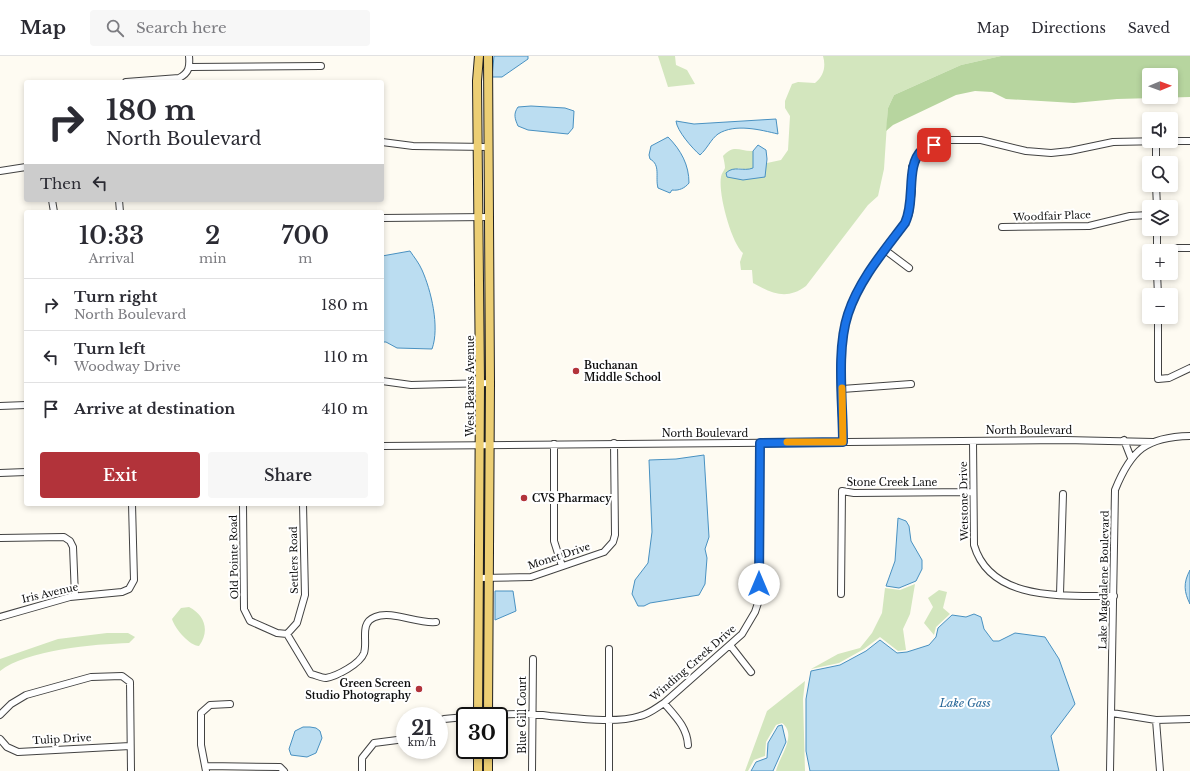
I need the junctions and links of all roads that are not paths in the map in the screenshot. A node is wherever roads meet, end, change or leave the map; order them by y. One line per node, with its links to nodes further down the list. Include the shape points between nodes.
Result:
1 (189, 56): 5 (street)
2 (479, 56): 7 (main road, West Bearss Avenue)
3 (488, 56): 8 (main road, West Bearss Avenue)
4 (321, 66): 5 (street)
5 (190, 67): 6 (street, via 186,74 179,78)
6 (152, 80)
7 (477, 91): 8 (street); 13 (main road, West Bearss Avenue)
8 (487, 91): 14 (main road, West Bearss Avenue)
9 (1142, 141): 24 (street, via 1113,142 1050,153 1026,151 981,140 945,140 922,150 912,167 909,214)
10 (1178, 141): 11 (street)
11 (1190, 141)
12 (384, 142): 13 (street, via 413,146)
13 (478, 146): 14 (street); 18 (main road, West Bearss Avenue)
14 (488, 146): 19 (main road, West Bearss Avenue)
15 (24, 167): 16 (street)
16 (0, 171)
17 (1142, 215): 21 (street, Woodfair Place, via 1089,226)
18 (479, 217): 19 (street); 20 (street); 26 (main road, West Bearss Avenue)
19 (488, 217): 27 (main road, West Bearss Avenue)
20 (384, 218)
21 (1002, 227)
22 (1190, 248): 23 (street)
23 (1178, 249)
24 (885, 250): 25 (street); 34 (street, via 862,283 848,314 842,345)
25 (909, 268)
26 (480, 291): 27 (street); 31 (main road, West Bearss Avenue)
27 (489, 291): 32 (main road, West Bearss Avenue)
28 (1158, 324): 29 (street, via 1158,379 1169,378)
29 (1190, 368)
30 (384, 382): 31 (street, via 411,385)
31 (480, 383): 32 (street); 45 (main road, West Bearss Avenue)
32 (490, 383): 46 (main road, West Bearss Avenue)
33 (911, 384): 34 (street)
34 (842, 389): 40 (street)
35 (24, 405): 36 (street)
36 (0, 406)
37 (1190, 436): 41 (street, Lake Magdalene Boulevard, via 1174,436)
38 (1124, 440): 39 (street, North Boulevard); 41 (street, North Boulevard); 48 (street)
39 (973, 441): 40 (street, North Boulevard); 51 (street, Wetstone Drive)
40 (843, 442): 43 (street, North Boulevard)
41 (1153, 442): 48 (street, Lake Magdalene Boulevard, via 1141,448)
42 (614, 443): 43 (street, North Boulevard); 44 (street, North Boulevard); 57 (street, Monet Drive, via 613,542 604,552)
43 (760, 443): 67 (street, Winding Creek Drive, via 758,600 750,624)
44 (554, 444): 46 (street, North Boulevard); 57 (street, via 554,541)
45 (480, 445): 46 (street, North Boulevard); 47 (street, North Boulevard); 59 (main road, West Bearss Avenue)
46 (490, 445): 58 (main road, West Bearss Avenue)
47 (384, 446)
48 (1131, 458): 63 (street, Lake Magdalene Boulevard, via 1115,490)
49 (24, 472): 50 (street)
50 (0, 473)
51 (973, 492): 60 (street, Stone Creek Lane, via 842,491); 61 (street, Wetstone Drive, via 974,545 984,565 1004,581 1019,588 1036,593)
52 (1063, 494): 61 (street)
53 (132, 506): 62 (street, Iris Avenue, via 134,580 129,589 122,592)
54 (243, 506): 66 (street, Old Pointe Road, via 244,609 250,621 277,633)
55 (303, 506): 66 (street, Settlers Road, via 305,595 297,623)
56 (0, 538): 62 (street, via 64,537 70,541)
57 (562, 566): 58 (street, Monet Drive, via 531,577)
58 (490, 577): 59 (street, Monet Drive); 74 (main road, West Bearss Avenue)
59 (480, 578): 73 (main road, West Bearss Avenue)
60 (841, 594)
61 (1060, 594): 63 (street, Wetstone Drive)
62 (75, 596): 64 (street, Iris Avenue)
63 (1114, 596): 75 (street, Lake Magdalene Boulevard)
64 (0, 617)
65 (436, 622): 66 (street, via 426,623 380,615 374,617 365,627 364,652 360,660 325,678 311,674)
66 (287, 634)
67 (730, 646): 70 (street); 71 (street, Winding Creek Drive)
68 (609, 649): 79 (street)
69 (533, 660): 78 (street, Blue Gill Court)
70 (751, 672)
71 (664, 703): 79 (street, Winding Creek Drive, via 640,716); 84 (street, via 684,728)
72 (230, 704): 88 (street, via 210,705 202,713 201,745)
73 (483, 707)
74 (483, 707)
75 (1112, 713): 81 (street); 96 (street, Lake Magdalene Boulevard)
76 (0, 715): 85 (street, via 11,704 26,695 91,678 122,676 130,682)
77 (508, 715): 78 (street, Winding Creek Drive)
78 (532, 715): 79 (street, Winding Creek Drive, via 568,719); 94 (street, Blue Gill Court)
79 (609, 719): 95 (street)
80 (1190, 719): 81 (street)
81 (1156, 720): 97 (street)
82 (0, 739): 85 (street, Tulip Drive, via 7,747 18,752)
83 (396, 740): 91 (street, via 374,743 362,758)
84 (688, 745)
85 (130, 746): 89 (street)
86 (478, 759): 92 (main road)
87 (488, 759): 93 (main road)
88 (206, 768): 90 (street, via 280,767)
89 (131, 771)
90 (284, 771)
91 (362, 771)
92 (478, 771)
93 (488, 771)
94 (532, 771)
95 (609, 771)
96 (1110, 771)
97 (1160, 771)

